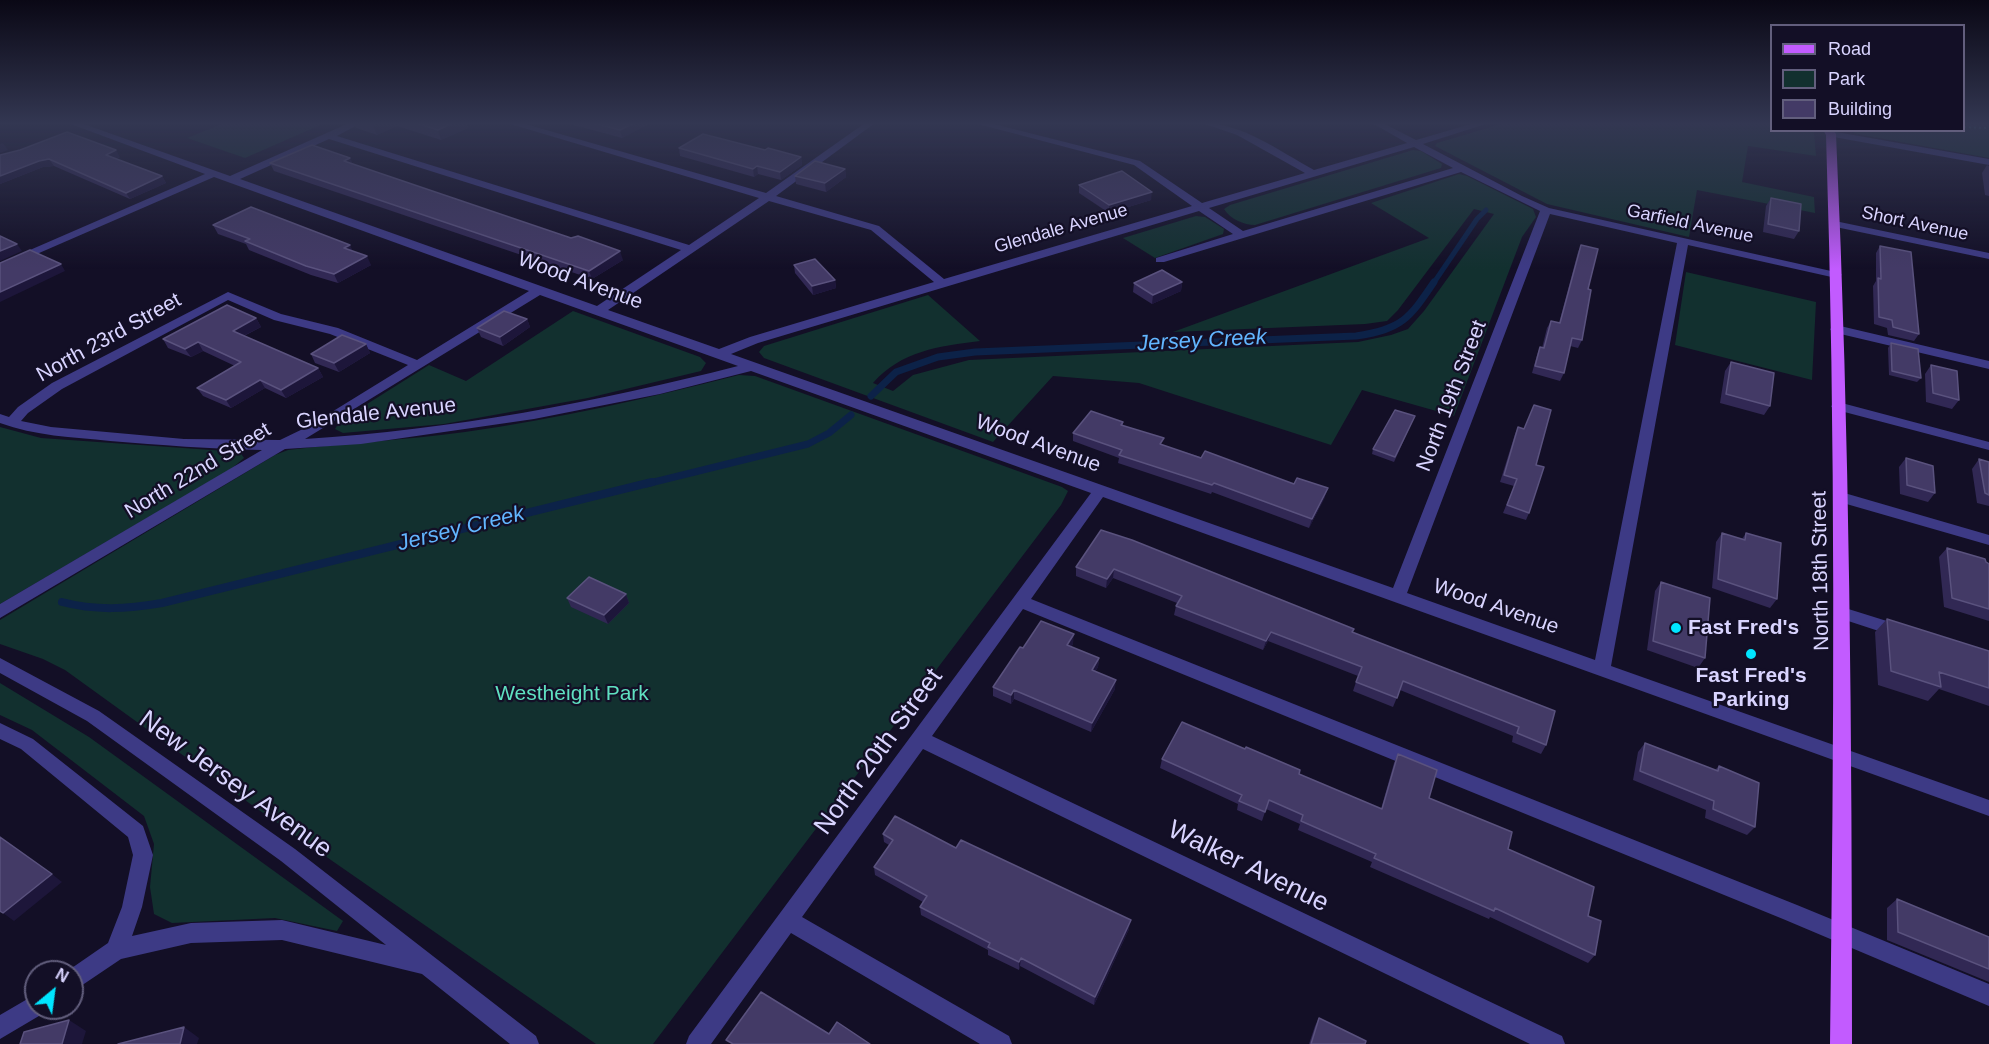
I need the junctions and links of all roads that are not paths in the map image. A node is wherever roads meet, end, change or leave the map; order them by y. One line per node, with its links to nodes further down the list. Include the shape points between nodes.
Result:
1 (206, 172): 12 (street, Wood Avenue)
2 (248, 172): 13 (street)
3 (442, 172): 20 (street)
4 (683, 172): 14 (street)
5 (803, 172): 14 (street)
6 (1150, 172): 15 (street)
7 (1317, 172): 11 (street, Glendale Avenue)
8 (1450, 172): 18 (street)
9 (1469, 172): 16 (street, Garfield Avenue)
10 (1833, 172): 17 (main road, North 18th Street)
11 (1312, 173): 15 (street, Glendale Avenue)
12 (213, 174): 13 (street, Wood Avenue); 23 (street)
13 (230, 180): 26 (street, Wood Avenue)
14 (769, 196): 20 (street); 25 (street, via 875,228)
15 (1202, 207): 18 (street); 25 (street, Glendale Avenue)
16 (1546, 210): 19 (street, Garfield Avenue); 40 (street, North 19th Street)
17 (1835, 224): 21 (street, Short Avenue); 24 (main road, North 18th Street)
18 (1241, 235): 22 (street)
19 (1683, 241): 24 (street, Garfield Avenue); 46 (street)
20 (690, 249): 27 (street)
21 (1989, 256)
22 (1160, 261)
23 (0, 267)
24 (1836, 275): 28 (main road, North 18th Street)
25 (942, 284): 29 (street, Glendale Avenue)
26 (539, 290): 27 (street, Wood Avenue); 30 (street, North 22nd Street)
27 (598, 311): 29 (street, Wood Avenue)
28 (1836, 329): 31 (street); 33 (main road, North 18th Street)
29 (719, 354): 32 (street, Wood Avenue)
30 (418, 365): 34 (street, North 23rd Street, via 334,331 278,317 228,296 57,386); 35 (street, North 22nd Street)
31 (1989, 365)
32 (754, 366): 35 (street, Glendale Avenue, via 660,390 492,422 372,439); 37 (street, Wood Avenue)
33 (1838, 406): 36 (street); 38 (main road, North 18th Street)
34 (7, 419): 35 (street, Glendale Avenue, via 22,426 109,438)
35 (282, 445): 42 (street, North 22nd Street)
36 (1989, 446)
37 (1101, 490): 40 (street, Wood Avenue); 41 (street, North 20th Street)
38 (1841, 497): 39 (street); 43 (main road, North 18th Street)
39 (1989, 540)
40 (1398, 597): 46 (street, Wood Avenue)
41 (1020, 601): 48 (street, North 20th Street); 52 (street)
42 (0, 612)
43 (1842, 613): 44 (street); 49 (main road, North 18th Street)
44 (1921, 639)
45 (0, 665): 54 (street, New Jersey Avenue, via 93,716 288,855)
46 (1602, 669): 49 (street, Wood Avenue)
47 (0, 731): 53 (street, via 27,744 136,832 143,855 132,907)
48 (920, 740): 51 (street, North 20th Street); 62 (street, Walker Avenue)
49 (1843, 755): 50 (street, Wood Avenue); 52 (main road, North 18th Street)
50 (1989, 808)
51 (788, 920): 60 (street, North 20th Street); 61 (street)
52 (1842, 934): 56 (street); 63 (main road, North 18th Street)
53 (116, 950): 54 (street, New Jersey Avenue, via 191,933 282,930); 55 (street)
54 (426, 966): 59 (street, New Jersey Avenue)
55 (84, 973)
56 (1989, 995)
57 (24, 1013): 58 (street)
58 (0, 1028)
59 (528, 1044)
60 (697, 1044)
61 (1001, 1044)
62 (1554, 1044)
63 (1841, 1044)

